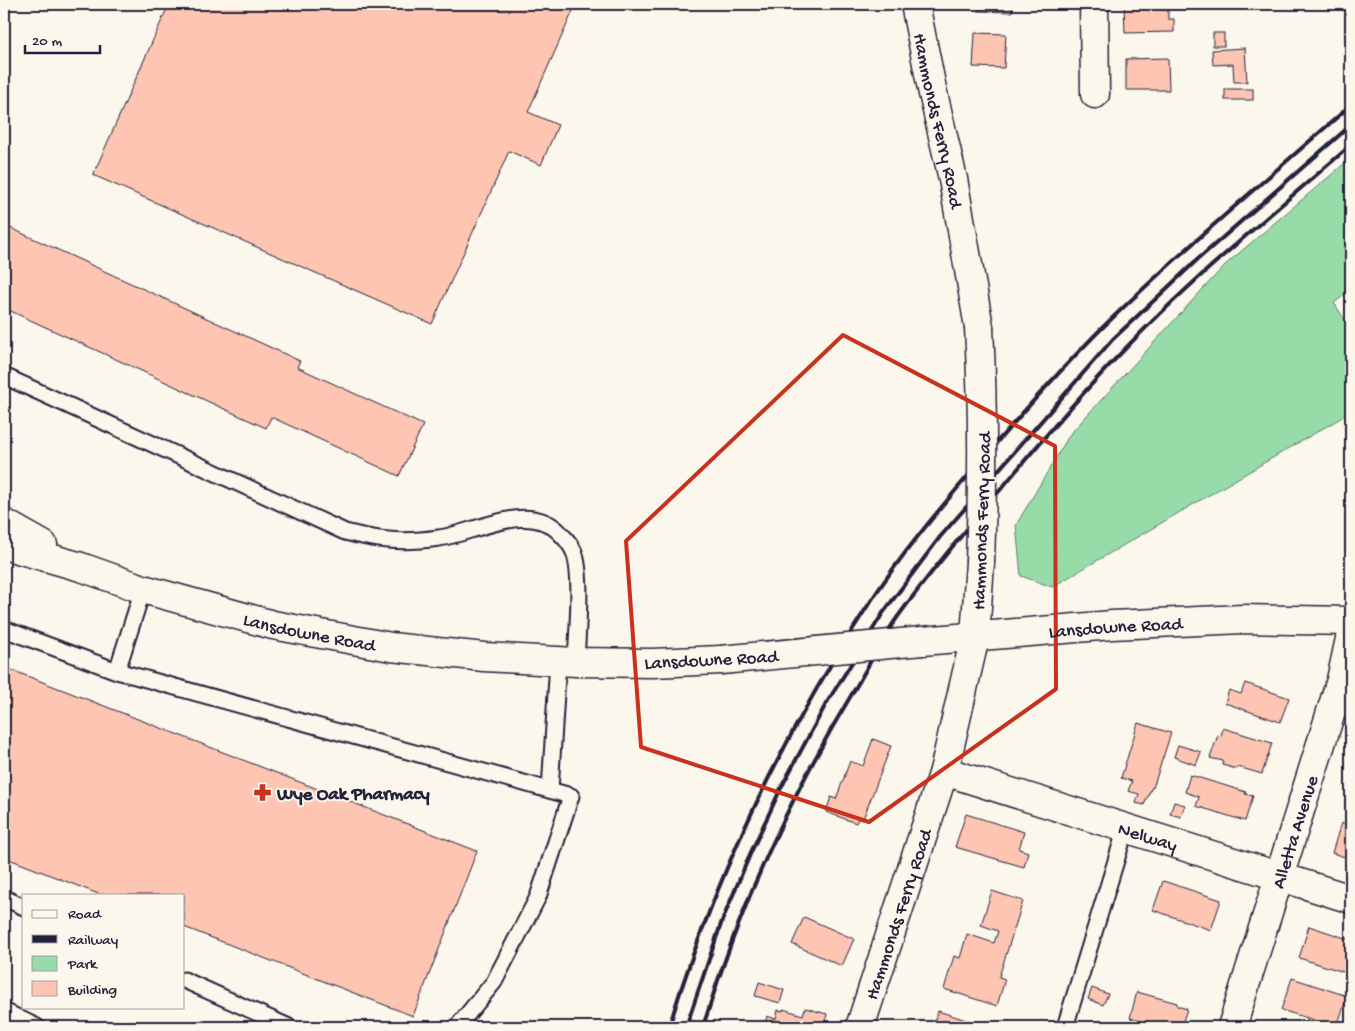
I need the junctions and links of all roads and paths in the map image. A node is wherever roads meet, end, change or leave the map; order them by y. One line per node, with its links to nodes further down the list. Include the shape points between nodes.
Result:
1 (915, 4): 12 (street, Hammonds Ferry Road, bridge, via 953,179 979,326 983,497)
2 (1094, 4): 3 (street)
3 (1095, 94)
4 (4, 376): 13 (lane, via 345,532 404,542 441,538 521,518 555,527 574,553 578,578)
5 (4, 523): 7 (street, Lansdowne Road)
6 (4, 545): 7 (street, Lansdowne Road)
7 (81, 567): 8 (street, Lansdowne Road)
8 (143, 589): 13 (street, Lansdowne Road, via 273,625 391,647); 14 (lane)
9 (1351, 621): 12 (street, Lansdowne Road, via 1243,619)
10 (4, 630): 14 (lane)
11 (1351, 634): 18 (street, Alletta Avenue, via 1341,680)
12 (975, 636): 13 (street, Lansdowne Road, bridge, via 721,660); 15 (street, Hammonds Ferry Road)
13 (567, 662): 16 (lane)
14 (117, 671): 16 (lane)
15 (944, 771): 17 (street, Nelway); 27 (street, Hammonds Ferry Road)
16 (550, 790): 26 (lane, via 571,796 538,897 494,982)
17 (1126, 828): 18 (street, Nelway); 28 (lane)
18 (1281, 877): 20 (street, Nelway); 29 (street, Alletta Avenue)
19 (4, 898): 21 (lane)
20 (1351, 899)
21 (22, 906)
22 (185, 980): 25 (lane)
23 (4, 1011): 24 (lane)
24 (38, 1027)
25 (289, 1027)
26 (457, 1027)
27 (860, 1027)
28 (1065, 1027)
29 (1232, 1027)

